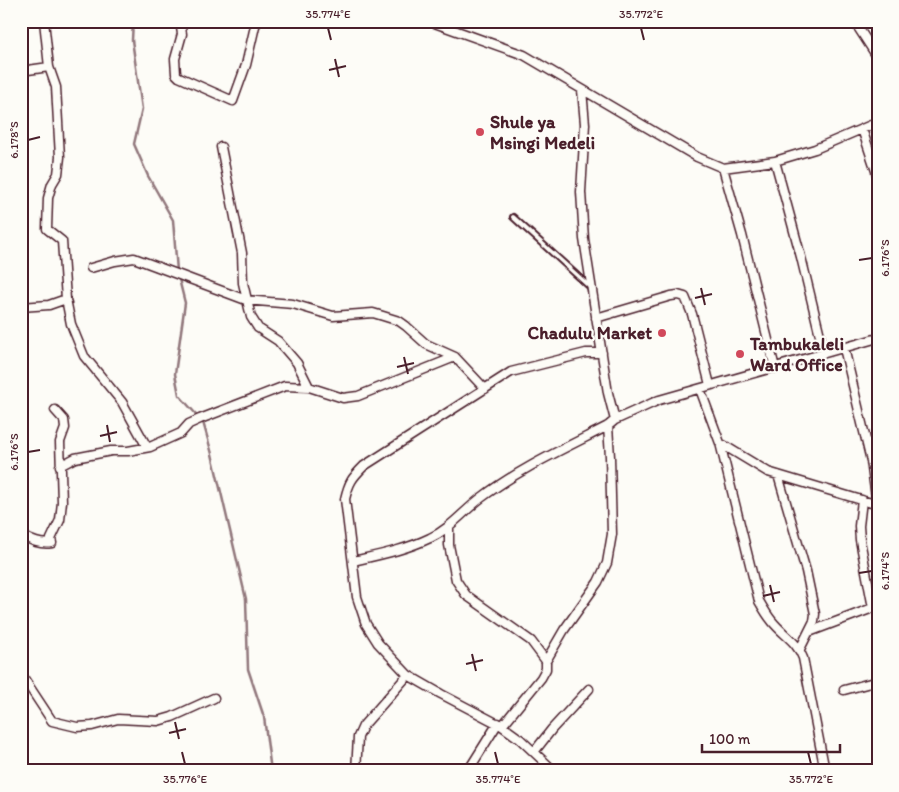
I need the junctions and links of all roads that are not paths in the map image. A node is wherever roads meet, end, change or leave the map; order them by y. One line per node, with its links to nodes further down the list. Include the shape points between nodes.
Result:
1 (44, 21): 8 (street)
2 (180, 21): 3 (street, via 182,34 175,58 176,74 232,101)
3 (258, 21)
4 (429, 21): 6 (street)
5 (854, 21): 7 (street)
6 (454, 25): 10 (street, via 524,55)
7 (878, 58)
8 (49, 67): 9 (street); 20 (street, via 56,87 60,157 58,174 48,198 47,229 62,241)
9 (21, 70)
10 (582, 90): 15 (street, via 697,157); 19 (street, via 585,124 581,192)
11 (878, 122): 12 (street)
12 (862, 129): 14 (street, via 816,149); 16 (street)
13 (221, 147): 21 (street, via 242,253)
14 (775, 161): 15 (street); 26 (street)
15 (723, 168): 29 (street)
16 (878, 177)
17 (513, 217): 19 (lane)
18 (92, 268): 21 (street, via 134,258)
19 (591, 288): 23 (street)
20 (66, 299): 22 (street, via 49,306); 38 (street, via 71,324 84,356 122,402)
21 (246, 300): 28 (street, via 293,304 333,316 383,316 399,321 426,344); 31 (street, via 258,328 278,341 297,363)
22 (21, 307)
23 (596, 318): 27 (street); 30 (street, via 672,296 685,297)
24 (878, 338): 25 (street)
25 (844, 348): 26 (street); 42 (street)
26 (824, 352): 29 (street)
27 (602, 353): 32 (street, via 586,353 511,372); 35 (street)
28 (455, 358): 31 (street, via 358,396 343,398); 32 (street)
29 (775, 368): 30 (street)
30 (710, 385): 33 (street)
31 (309, 387): 38 (street, via 276,388 254,399 223,408 189,424 181,433)
32 (485, 389): 45 (street, via 364,466 352,477 345,499)
33 (700, 390): 35 (street, via 659,400); 37 (street)
34 (55, 410): 39 (street, via 64,420 65,428 60,442)
35 (615, 420): 36 (street)
36 (608, 426): 43 (street, via 532,465 482,498); 49 (street, via 612,534 607,563)
37 (720, 443): 40 (street); 48 (street, via 759,601 772,622)
38 (147, 447): 39 (street, via 76,458)
39 (60, 466): 44 (street, via 62,502 52,543 33,542)
40 (778, 475): 41 (street); 47 (street, via 815,614)
41 (862, 500): 42 (street); 46 (street, via 860,540)
42 (878, 505)
43 (449, 526): 45 (street, via 410,546); 49 (street, via 456,580 466,595 531,641)
44 (21, 535)
45 (353, 561): 51 (street, via 357,597 366,624 378,643)
46 (876, 607): 47 (street)
47 (809, 632): 48 (street)
48 (800, 649): 61 (street)
49 (546, 661): 56 (street, via 541,678)
50 (21, 674): 55 (street, via 52,721 76,727 118,719 158,721 172,718)
51 (408, 675): 56 (street); 58 (street, via 363,726 358,737)
52 (878, 681): 54 (street)
53 (588, 689): 57 (street)
54 (844, 690)
55 (214, 698)
56 (500, 725): 57 (street); 59 (street)
57 (534, 752): 60 (street)
58 (356, 771)
59 (468, 771)
60 (554, 771)
61 (825, 771)

